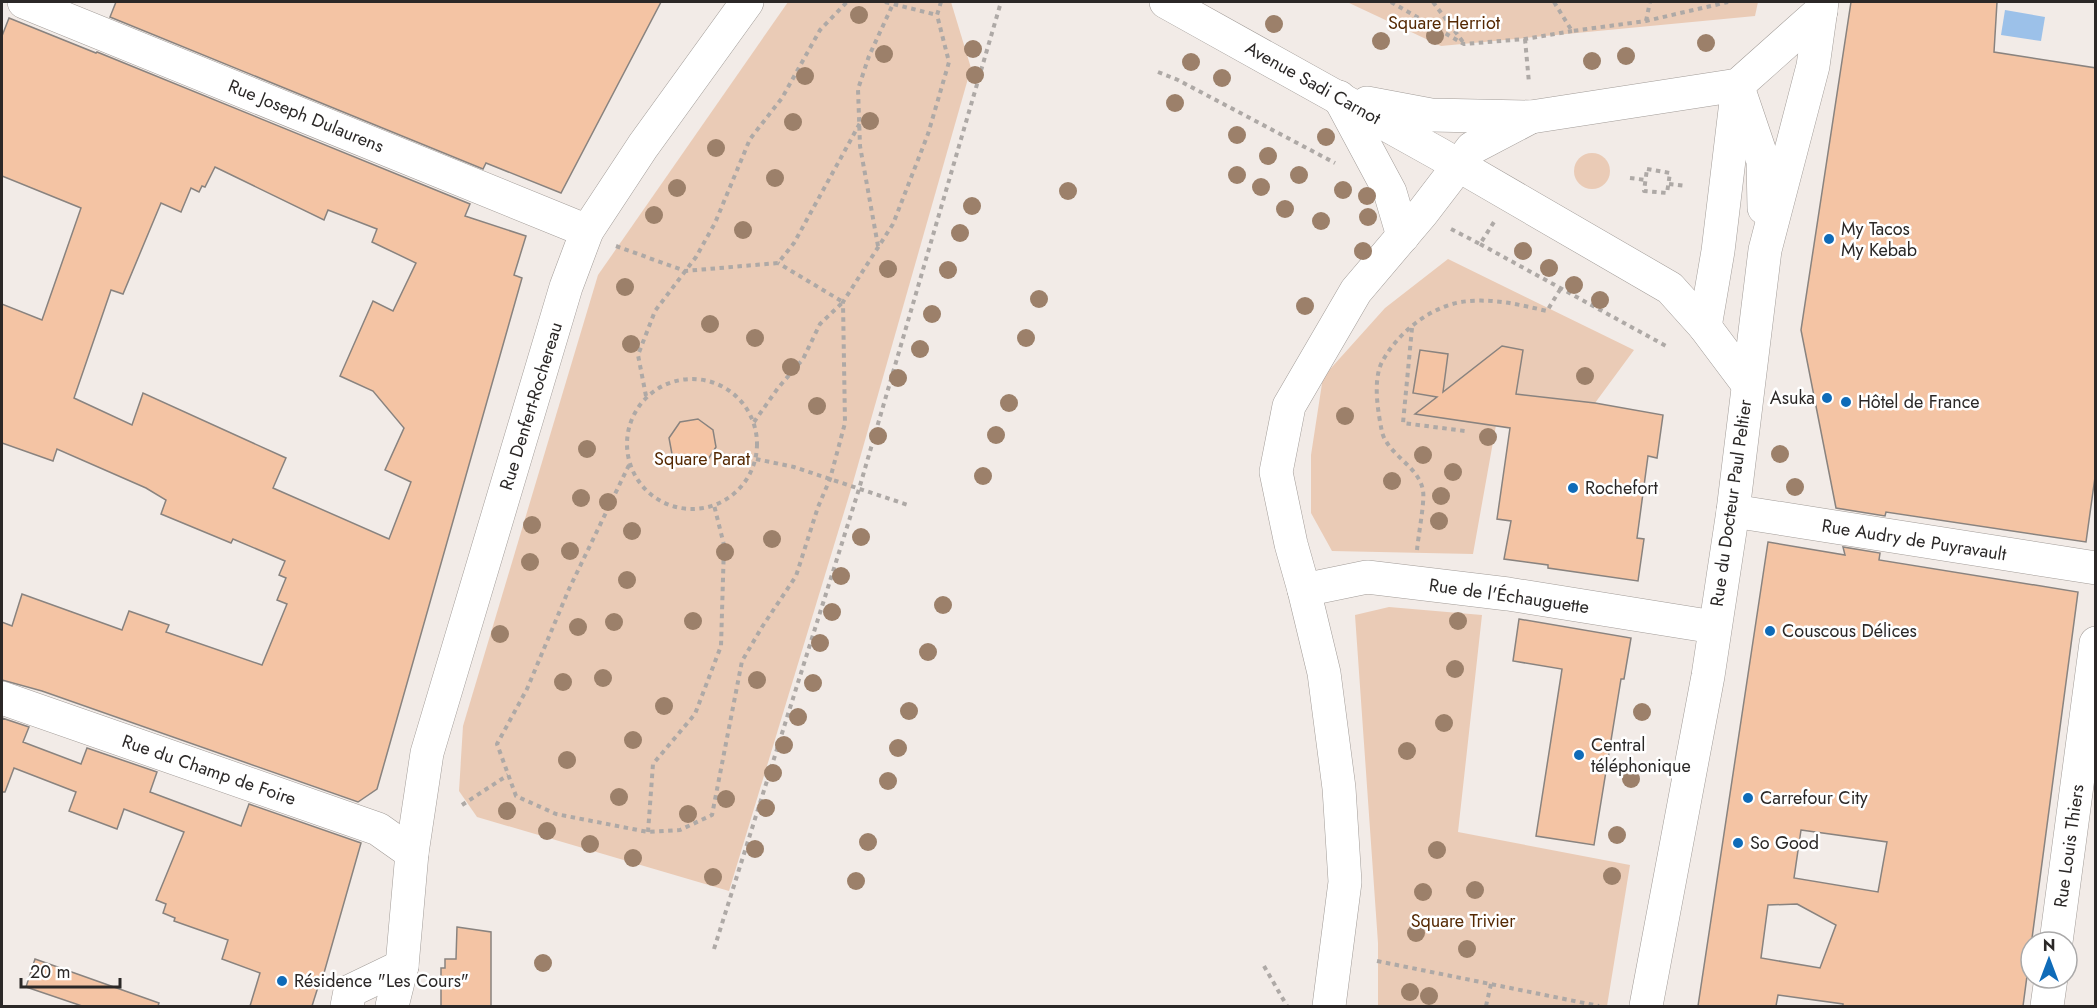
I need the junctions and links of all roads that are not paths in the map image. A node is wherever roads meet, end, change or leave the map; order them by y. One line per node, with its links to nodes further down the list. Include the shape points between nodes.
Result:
1 (24, 2): 9 (street, Rue Joseph Dulaurens)
2 (747, 2): 9 (street, Rue Denfert-Rochereau)
3 (1166, 2): 6 (street, Avenue Sadi Carnot)
4 (1822, 6): 5 (street); 11 (street, Rue du Docteur Paul Peltier, via 1813,66)
5 (1738, 85): 7 (street); 11 (street, via 1763,160); 12 (street)
6 (1339, 97): 7 (street, via 1431,115); 8 (street, Avenue Sadi Carnot); 10 (street, via 1390,192)
7 (1532, 117): 8 (street, via 1472,148)
8 (1460, 166): 10 (street); 13 (street, Avenue Sadi Carnot)
9 (587, 231): 22 (street, Rue Denfert-Rochereau, via 566,287 427,753)
10 (1403, 236): 18 (street, via 1356,291 1289,406 1276,472)
11 (1765, 250): 12 (street); 15 (street, Rue du Docteur Paul Peltier)
12 (1713, 275): 13 (street); 14 (street)
13 (1671, 288): 14 (street)
14 (1705, 327): 15 (street)
15 (1748, 383): 16 (street, Rue du Docteur Paul Peltier)
16 (1733, 511): 17 (street, Rue Audry de Puyravault); 19 (street, Rue du Docteur Paul Peltier)
17 (2096, 568)
18 (1304, 590): 19 (street, Rue de l'Échauguette, via 1367,577 1508,594); 29 (street, via 1324,673 1339,788 1345,882)
19 (1714, 627): 30 (street, Rue du Docteur Paul Peltier)
20 (2096, 643): 23 (street, Rue Louis Thiers)
21 (2, 698): 22 (street, Rue du Champ de Foire, via 378,829)
22 (411, 853): 24 (street, Rue Denfert-Rochereau)
23 (2058, 930)
24 (402, 966): 26 (street, via 350,991); 27 (street); 28 (street)
25 (2050, 990): 31 (street)
26 (347, 1006)
27 (393, 1006)
28 (412, 1006)
29 (1329, 1006)
30 (1646, 1006)
31 (2048, 1006)

